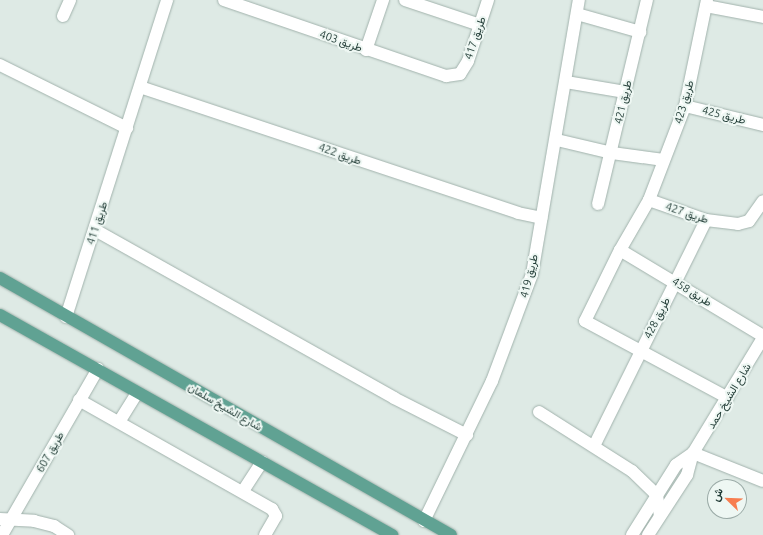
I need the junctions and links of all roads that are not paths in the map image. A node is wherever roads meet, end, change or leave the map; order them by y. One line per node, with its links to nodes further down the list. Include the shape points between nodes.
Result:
1 (70, 0): 10 (street)
2 (167, 0): 18 (street, طريق 411)
3 (224, 0): 14 (street, طريق 403)
4 (383, 0): 14 (street)
5 (405, 0): 12 (street)
6 (488, 0): 12 (street, طريق 417)
7 (648, 0): 13 (street, طريق 421)
8 (706, 3): 11 (street); 20 (street, طريق 423)
9 (576, 4): 13 (street, طريق 419); 17 (street, طريق 419)
10 (63, 16)
11 (763, 17)
12 (480, 25): 16 (street, طريق 417, via 468,61)
13 (640, 32): 19 (street, طريق 421)
14 (366, 50): 16 (street, طريق 403, via 446,76)
15 (0, 65): 22 (street)
16 (460, 74)
17 (566, 82): 19 (street); 23 (street, طريق 419)
18 (140, 87): 22 (street, طريق 411); 29 (street, طريق 422, via 518,213)
19 (625, 92): 24 (street, طريق 421)
20 (685, 106): 21 (street, طريق 425); 25 (street, طريق 423)
21 (763, 125)
22 (127, 128): 31 (street, طريق 411)
23 (557, 140): 24 (street); 29 (street, طريق 419)
24 (612, 153): 25 (street); 28 (street, طريق 421)
25 (664, 160): 26 (street, طريق 423)
26 (649, 200): 30 (street, طريق 427); 32 (street, طريق 423)
27 (763, 201): 30 (street, طريق 427, via 748,221 738,224)
28 (598, 204)
29 (541, 218): 45 (street, طريق 419, via 532,274 516,321)
30 (706, 220): 34 (street, طريق 428)
31 (95, 230): 36 (street, طريق 411); 45 (street, via 387,394)
32 (620, 250): 34 (street, طريق 458); 38 (street, طريق 423, via 585,321)
33 (0, 278): 36 (main road, شارع الشيخ سلمان)
34 (676, 282): 37 (street, طريق 458); 38 (street, طريق 428)
35 (0, 315): 39 (main road)
36 (66, 317): 55 (main road, شارع الشيخ سلمان)
37 (763, 337): 41 (street, شارع الشيخ حمد)
38 (640, 352): 41 (street, طريق 428); 46 (street, طريق 428)
39 (98, 369): 40 (main road); 42 (street, طريق 607)
40 (137, 393): 44 (street); 48 (main road)
41 (728, 398): 47 (street, شارع الشيخ حمد)
42 (79, 400): 44 (street); 54 (street, طريق 607)
43 (539, 412): 46 (street)
44 (119, 422): 50 (street)
45 (467, 435): 55 (street, طريق 419)
46 (594, 446): 51 (street, via 632,471)
47 (693, 453): 49 (street); 51 (street, شارع الشيخ حمد, via 676,465); 52 (street, شارع الشيخ حمد, via 687,475)
48 (262, 462): 50 (street); 59 (main road)
49 (763, 481)
50 (243, 491): 58 (street, via 272,509 276,516)
51 (657, 495): 52 (street); 61 (street, شارع الشيخ حمد)
52 (660, 516): 62 (street, شارع الشيخ حمد)
53 (0, 519): 54 (street)
54 (13, 519): 56 (street, طريق 607); 57 (street, via 34,520 54,526)
55 (424, 521): 60 (main road, شارع الشيخ سلمان)
56 (2, 535)
57 (68, 535)
58 (265, 535)
59 (392, 535)
60 (451, 535)
61 (632, 535)
62 (648, 535)

